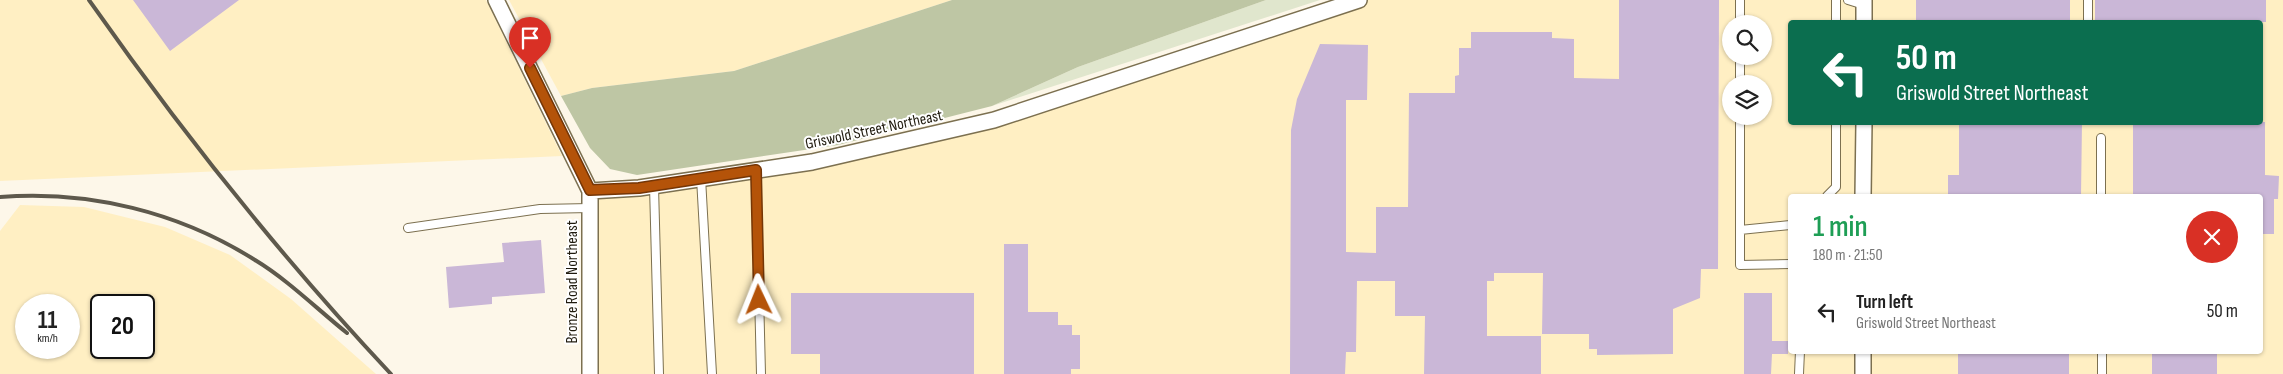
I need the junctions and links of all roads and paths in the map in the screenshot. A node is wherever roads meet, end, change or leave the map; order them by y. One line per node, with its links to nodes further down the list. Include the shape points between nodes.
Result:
1 (496, 0): 19 (street)
2 (1359, 0): 16 (street, Griswold Street Northeast, via 994,120 894,145)
3 (1740, 0): 8 (lane)
4 (1836, 0): 9 (lane)
5 (1848, 0): 7 (lane)
6 (2088, 0): 11 (lane)
7 (1864, 2): 10 (street)
8 (1740, 15)
9 (1836, 20)
10 (1864, 20)
11 (2088, 20)
12 (1740, 125): 26 (lane)
13 (1836, 125): 20 (lane, via 1836,187)
14 (1864, 125): 21 (street)
15 (2101, 138): 22 (lane)
16 (756, 170): 17 (street, Griswold Street Northeast); 34 (lane)
17 (701, 178): 18 (street, Griswold Street Northeast); 33 (lane)
18 (654, 186): 19 (street, Griswold Street Northeast); 32 (lane)
19 (590, 190): 23 (street, Bronze Road Northeast)
20 (1829, 194)
21 (1864, 194)
22 (2101, 194)
23 (590, 208): 25 (lane, via 532,210); 31 (street, Bronze Road Northeast)
24 (1788, 225): 26 (lane)
25 (408, 228)
26 (1740, 230): 27 (lane, via 1740,265)
27 (1788, 264)
28 (1800, 354): 35 (lane)
29 (1863, 354): 36 (street)
30 (2102, 354): 37 (lane)
31 (590, 374)
32 (659, 374)
33 (712, 374)
34 (761, 374)
35 (1799, 374)
36 (1863, 374)
37 (2102, 374)

